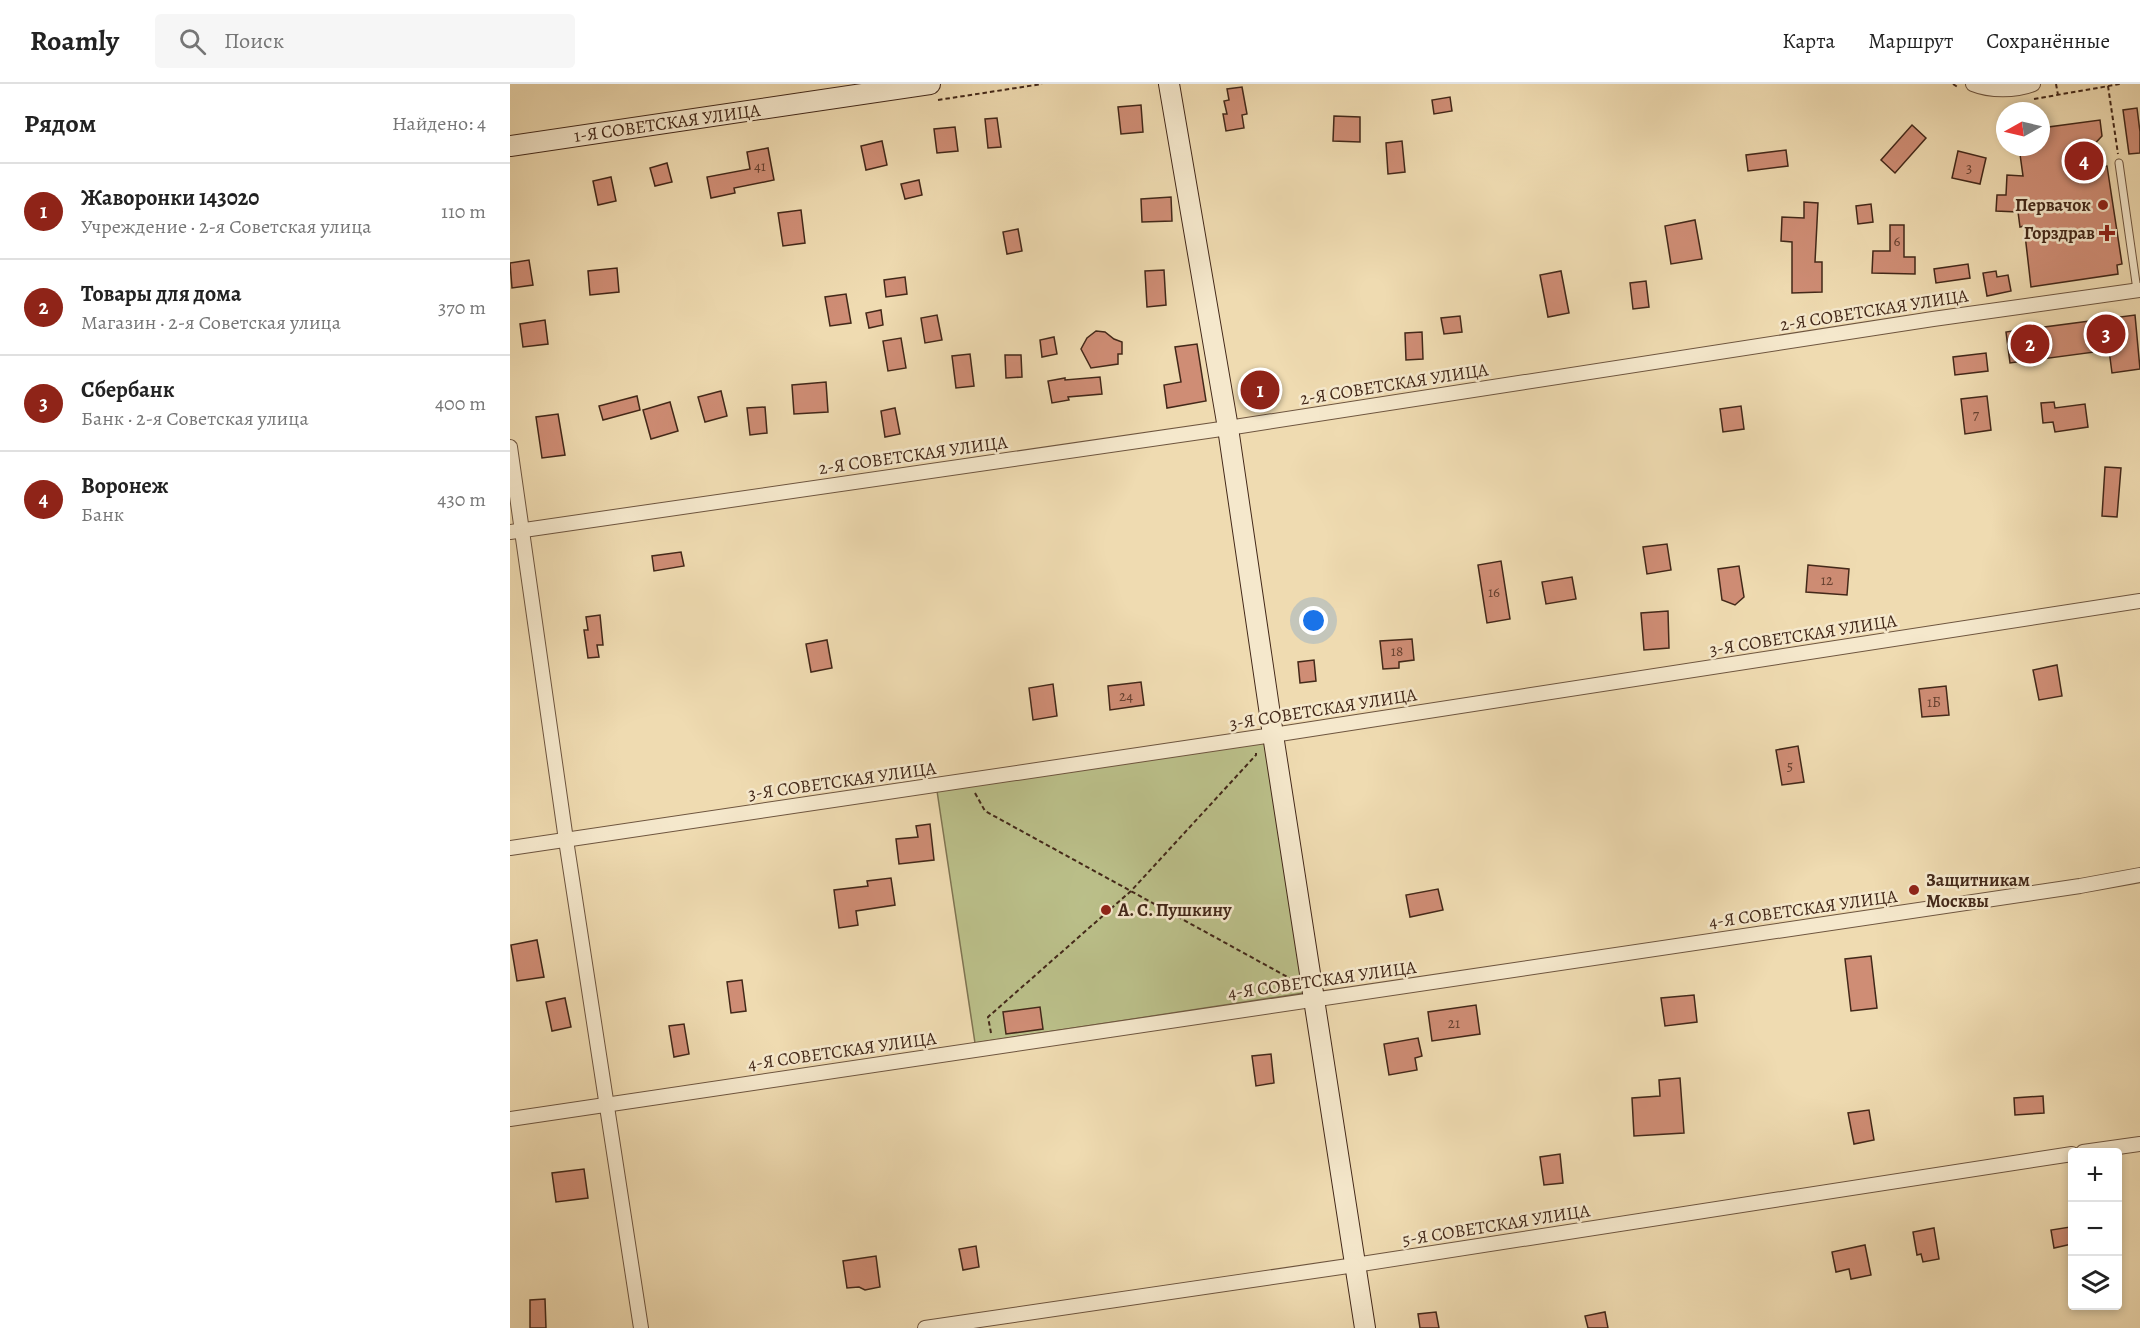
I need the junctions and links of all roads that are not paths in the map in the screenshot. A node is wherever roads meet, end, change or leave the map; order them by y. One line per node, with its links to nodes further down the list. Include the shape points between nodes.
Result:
1 (930, 84): 5 (street, 1-Я СОВЕТСКАЯ УЛИЦА)
2 (1169, 84): 8 (street)
3 (2033, 84): 4 (street, via 2002,89)
4 (1980, 85)
5 (510, 146)
6 (2119, 163): 7 (lane)
7 (2139, 290): 8 (street, 2-Я СОВЕТСКАЯ УЛИЦА)
8 (1228, 428): 10 (street, 2-Я СОВЕТСКАЯ УЛИЦА); 12 (street)
9 (510, 447): 10 (street)
10 (517, 531): 13 (street)
11 (2140, 601): 12 (street, 3-Я СОВЕТСКАЯ УЛИЦА)
12 (1263, 736): 13 (street, 3-Я СОВЕТСКАЯ УЛИЦА); 16 (street)
13 (566, 840): 14 (street, 3-Я СОВЕТСКАЯ УЛИЦА); 17 (street)
14 (510, 848)
15 (2140, 875): 16 (street, 4-Я СОВЕТСКАЯ УЛИЦА)
16 (1307, 1000): 17 (street, 4-Я СОВЕТСКАЯ УЛИЦА); 22 (street)
17 (607, 1104): 18 (street, 4-Я СОВЕТСКАЯ УЛИЦА); 23 (street)
18 (510, 1119)
19 (2140, 1144): 20 (street)
20 (2112, 1148)
21 (2068, 1155): 22 (street, 5-Я СОВЕТСКАЯ УЛИЦА)
22 (1355, 1265): 24 (street, 5-Я СОВЕТСКАЯ УЛИЦА); 25 (street)
23 (641, 1328)
24 (925, 1328)
25 (1365, 1328)

